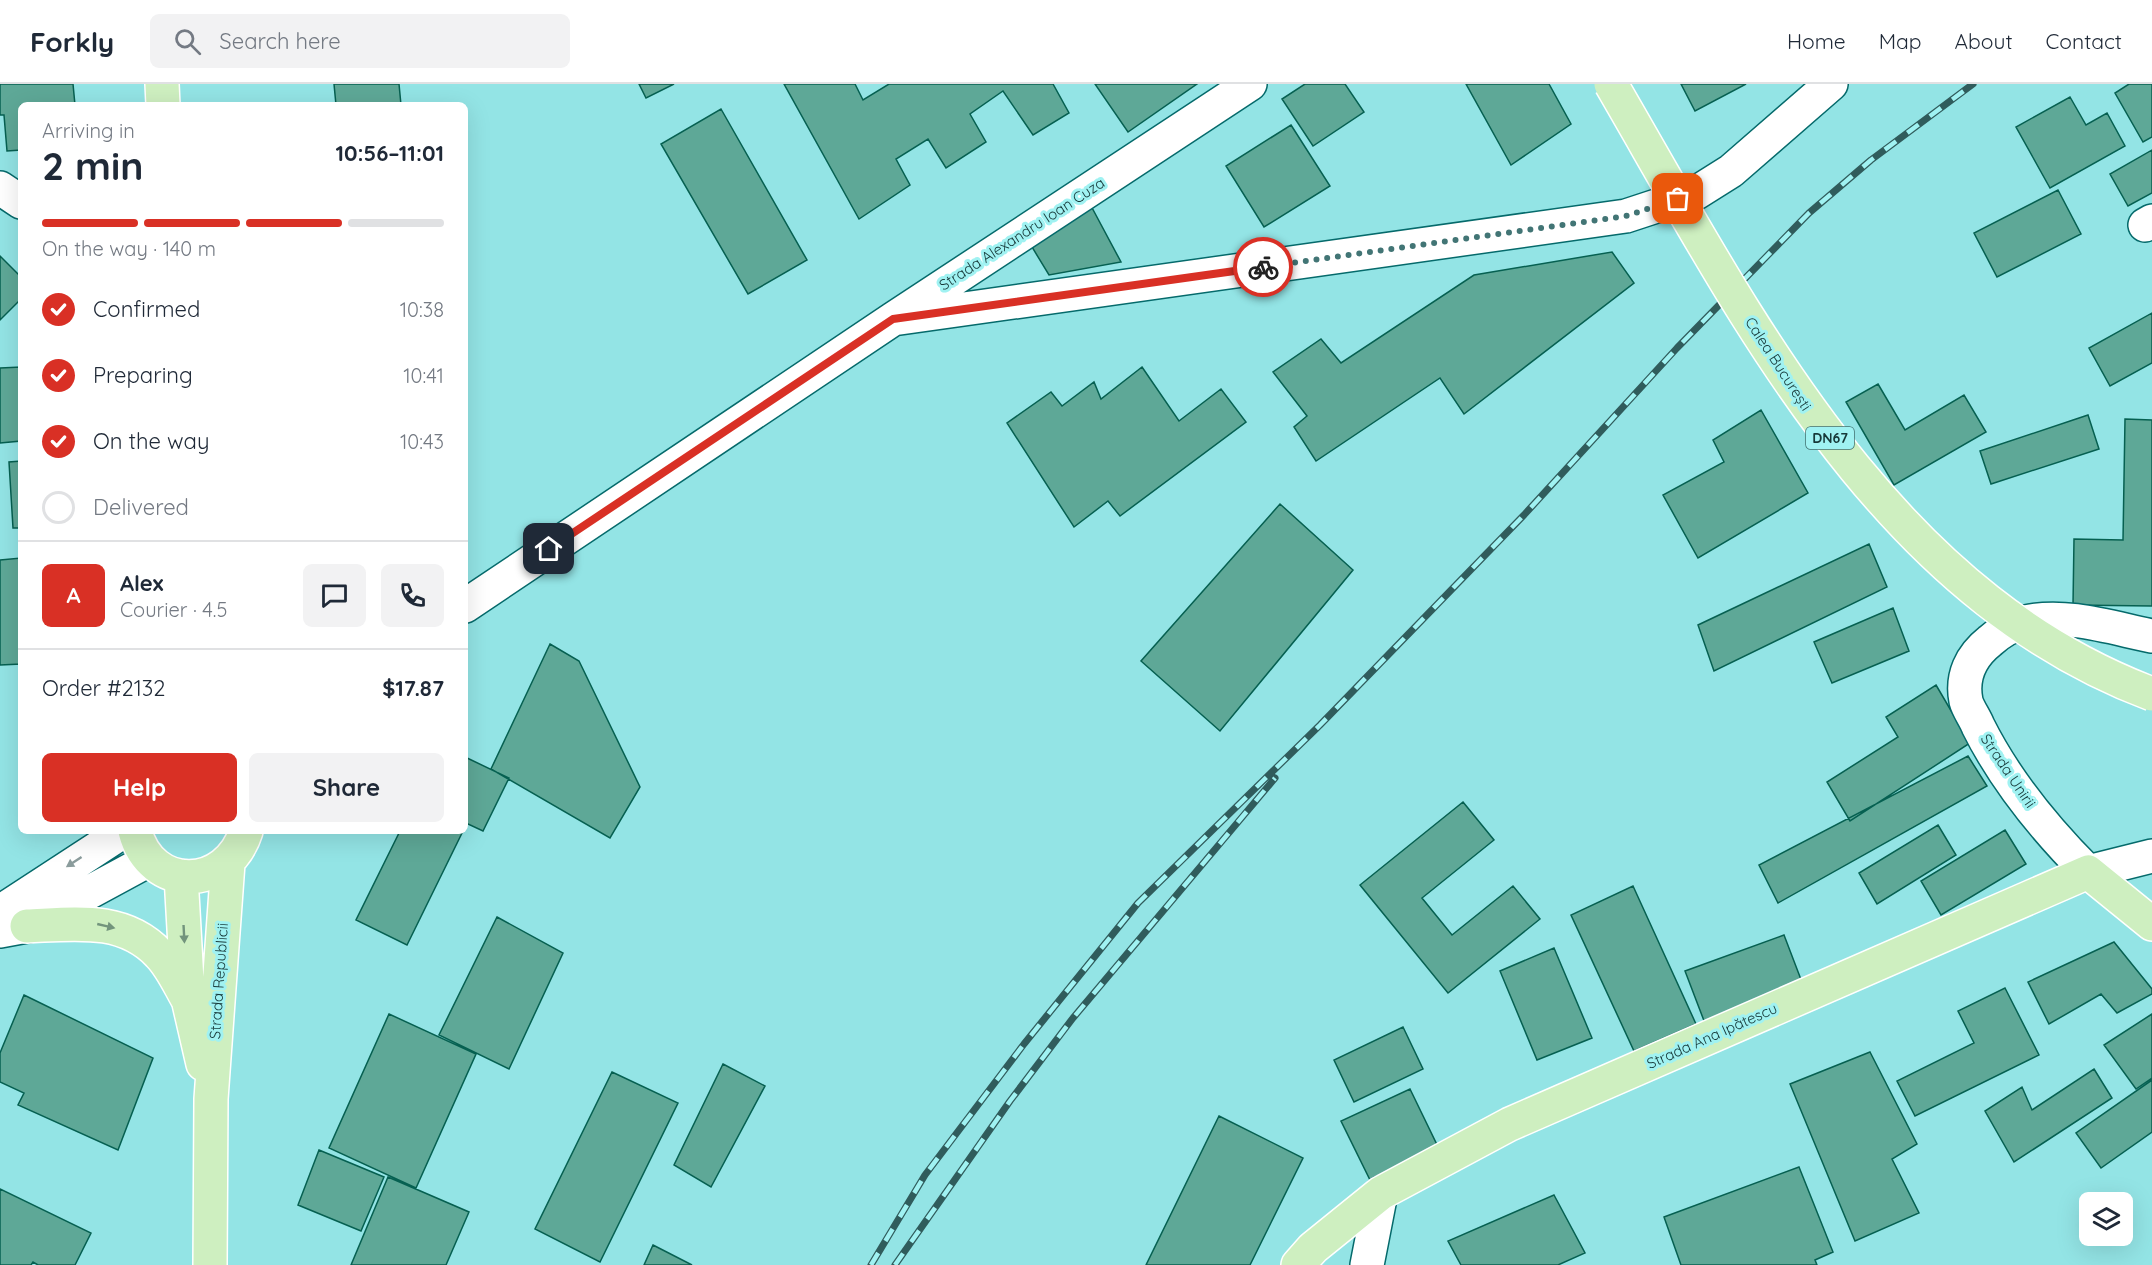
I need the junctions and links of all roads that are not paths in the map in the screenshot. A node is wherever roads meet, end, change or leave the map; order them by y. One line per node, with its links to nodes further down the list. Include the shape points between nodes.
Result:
1 (162, 84): 5 (main road)
2 (1250, 84): 8 (street, Strada Alexandru Ioan Cuza)
3 (1611, 84): 11 (main road, Calea București / DN67, bridge, via 1766,349 1857,472 1966,581 2016,620 2074,658)
4 (1831, 84): 8 (street, via 1731,171 1696,194 1626,216)
5 (163, 102)
6 (0, 188): 7 (street)
7 (18, 200)
8 (893, 319): 9 (street, Strada Alexandru Ioan Cuza)
9 (468, 604)
10 (2152, 636): 18 (street, Strada Unirii, via 2074,620 2026,622 2001,632 1975,653 1966,673 1966,701 1989,748 2058,843)
11 (2152, 694)
12 (120, 834): 20 (street, one-way to 20)
13 (136, 834): 16 (main road)
14 (245, 834): 17 (main road, Strada Republicii, via 241,848)
15 (2152, 856): 18 (street, Strada Ana Ipătescu)
16 (149, 860): 19 (main road, via 164,871); 20 (street)
17 (228, 863): 19 (main road, via 214,872); 23 (main road, Strada Republicii)
18 (2088, 872): 21 (main road, Strada Unirii); 24 (main road, Strada Ana Ipătescu, via 1510,1124)
19 (181, 876): 22 (main road, Strada Republicii, one-way to 22)
20 (9, 923): 22 (main road, one-way to 22, via 92,922 130,931 160,955)
21 (2152, 924)
22 (188, 999): 23 (main road, Strada Republicii)
23 (211, 1099): 25 (main road, Strada Republicii)
24 (1381, 1193): 26 (main road, Strada Ana Ipătescu, via 1313,1248); 27 (street)
25 (210, 1265)
26 (1298, 1265)
27 (1367, 1265)

